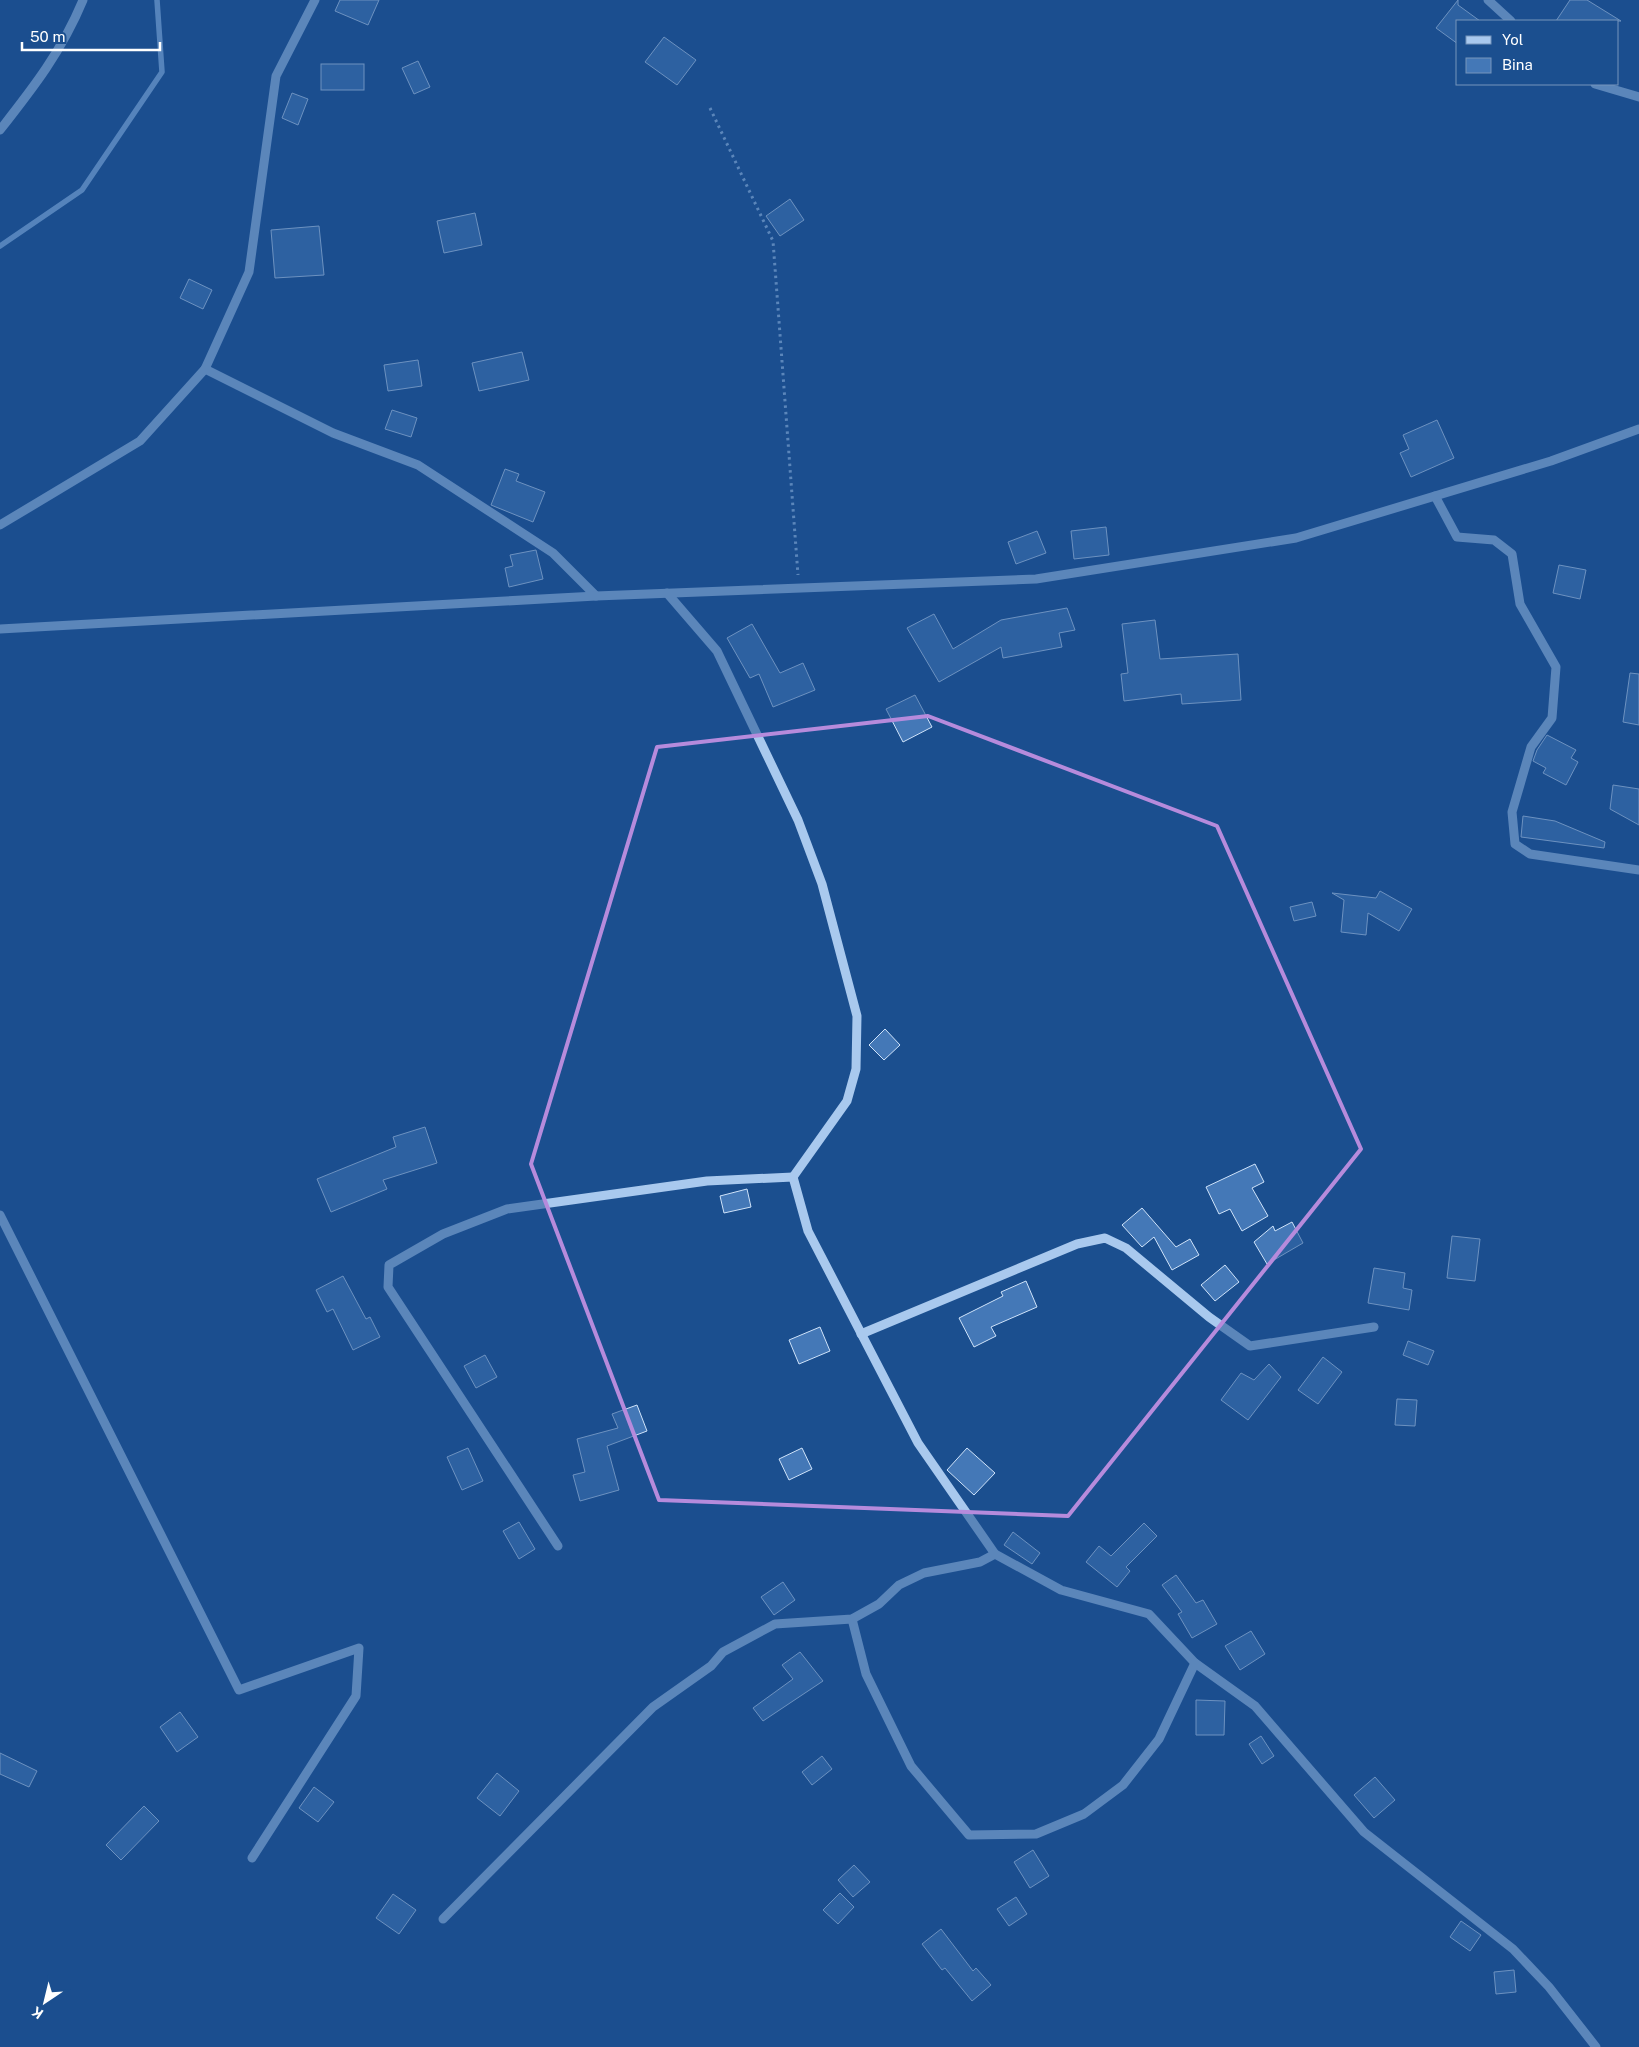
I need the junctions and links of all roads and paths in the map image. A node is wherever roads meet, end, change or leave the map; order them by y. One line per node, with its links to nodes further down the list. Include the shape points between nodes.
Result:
1 (83, 0): 8 (street, via 69,34 49,67)
2 (315, 0): 9 (street, via 276,76 249,272)
3 (1488, 0): 4 (street)
4 (1511, 20)
5 (1600, 85): 6 (street)
6 (1639, 96)
7 (710, 108): 13 (path, via 773,241)
8 (0, 130)
9 (205, 369): 12 (street, via 140,441); 15 (street, via 333,433 418,465 552,553)
10 (1639, 430): 11 (street)
11 (1435, 496): 13 (street, via 1296,538 1036,579); 17 (street, via 1457,537 1494,540 1512,554 1520,604 1556,667 1552,718 1531,747 1512,812 1515,844 1530,854)
12 (0, 525)
13 (798, 588): 14 (street)
14 (667, 593): 15 (street); 18 (street, via 717,651 798,820 822,884 856,1016 856,1069 847,1101)
15 (596, 596): 16 (street)
16 (0, 628)
17 (1639, 870)
18 (793, 1177): 21 (street, via 808,1231); 22 (street, via 707,1181 507,1209 443,1234 389,1265 388,1288)
19 (0, 1216): 26 (street, via 239,1690 359,1648 356,1696)
20 (1374, 1327): 21 (street, via 1250,1346 1209,1317 1126,1248 1105,1238 1077,1244)
21 (861, 1334): 23 (street, via 918,1443)
22 (558, 1546)
23 (995, 1554): 24 (street, via 980,1562 924,1573 900,1585 879,1604); 25 (street, via 1061,1590 1149,1614)
24 (852, 1619): 25 (street, via 866,1674 911,1766 969,1835 1036,1834 1084,1814 1123,1785 1159,1739); 27 (street, via 775,1624 723,1652 711,1666 653,1707)
25 (1196, 1663): 28 (street, via 1255,1706 1364,1832 1513,1949)
26 (252, 1858)
27 (443, 1919)
28 (1596, 2047)

